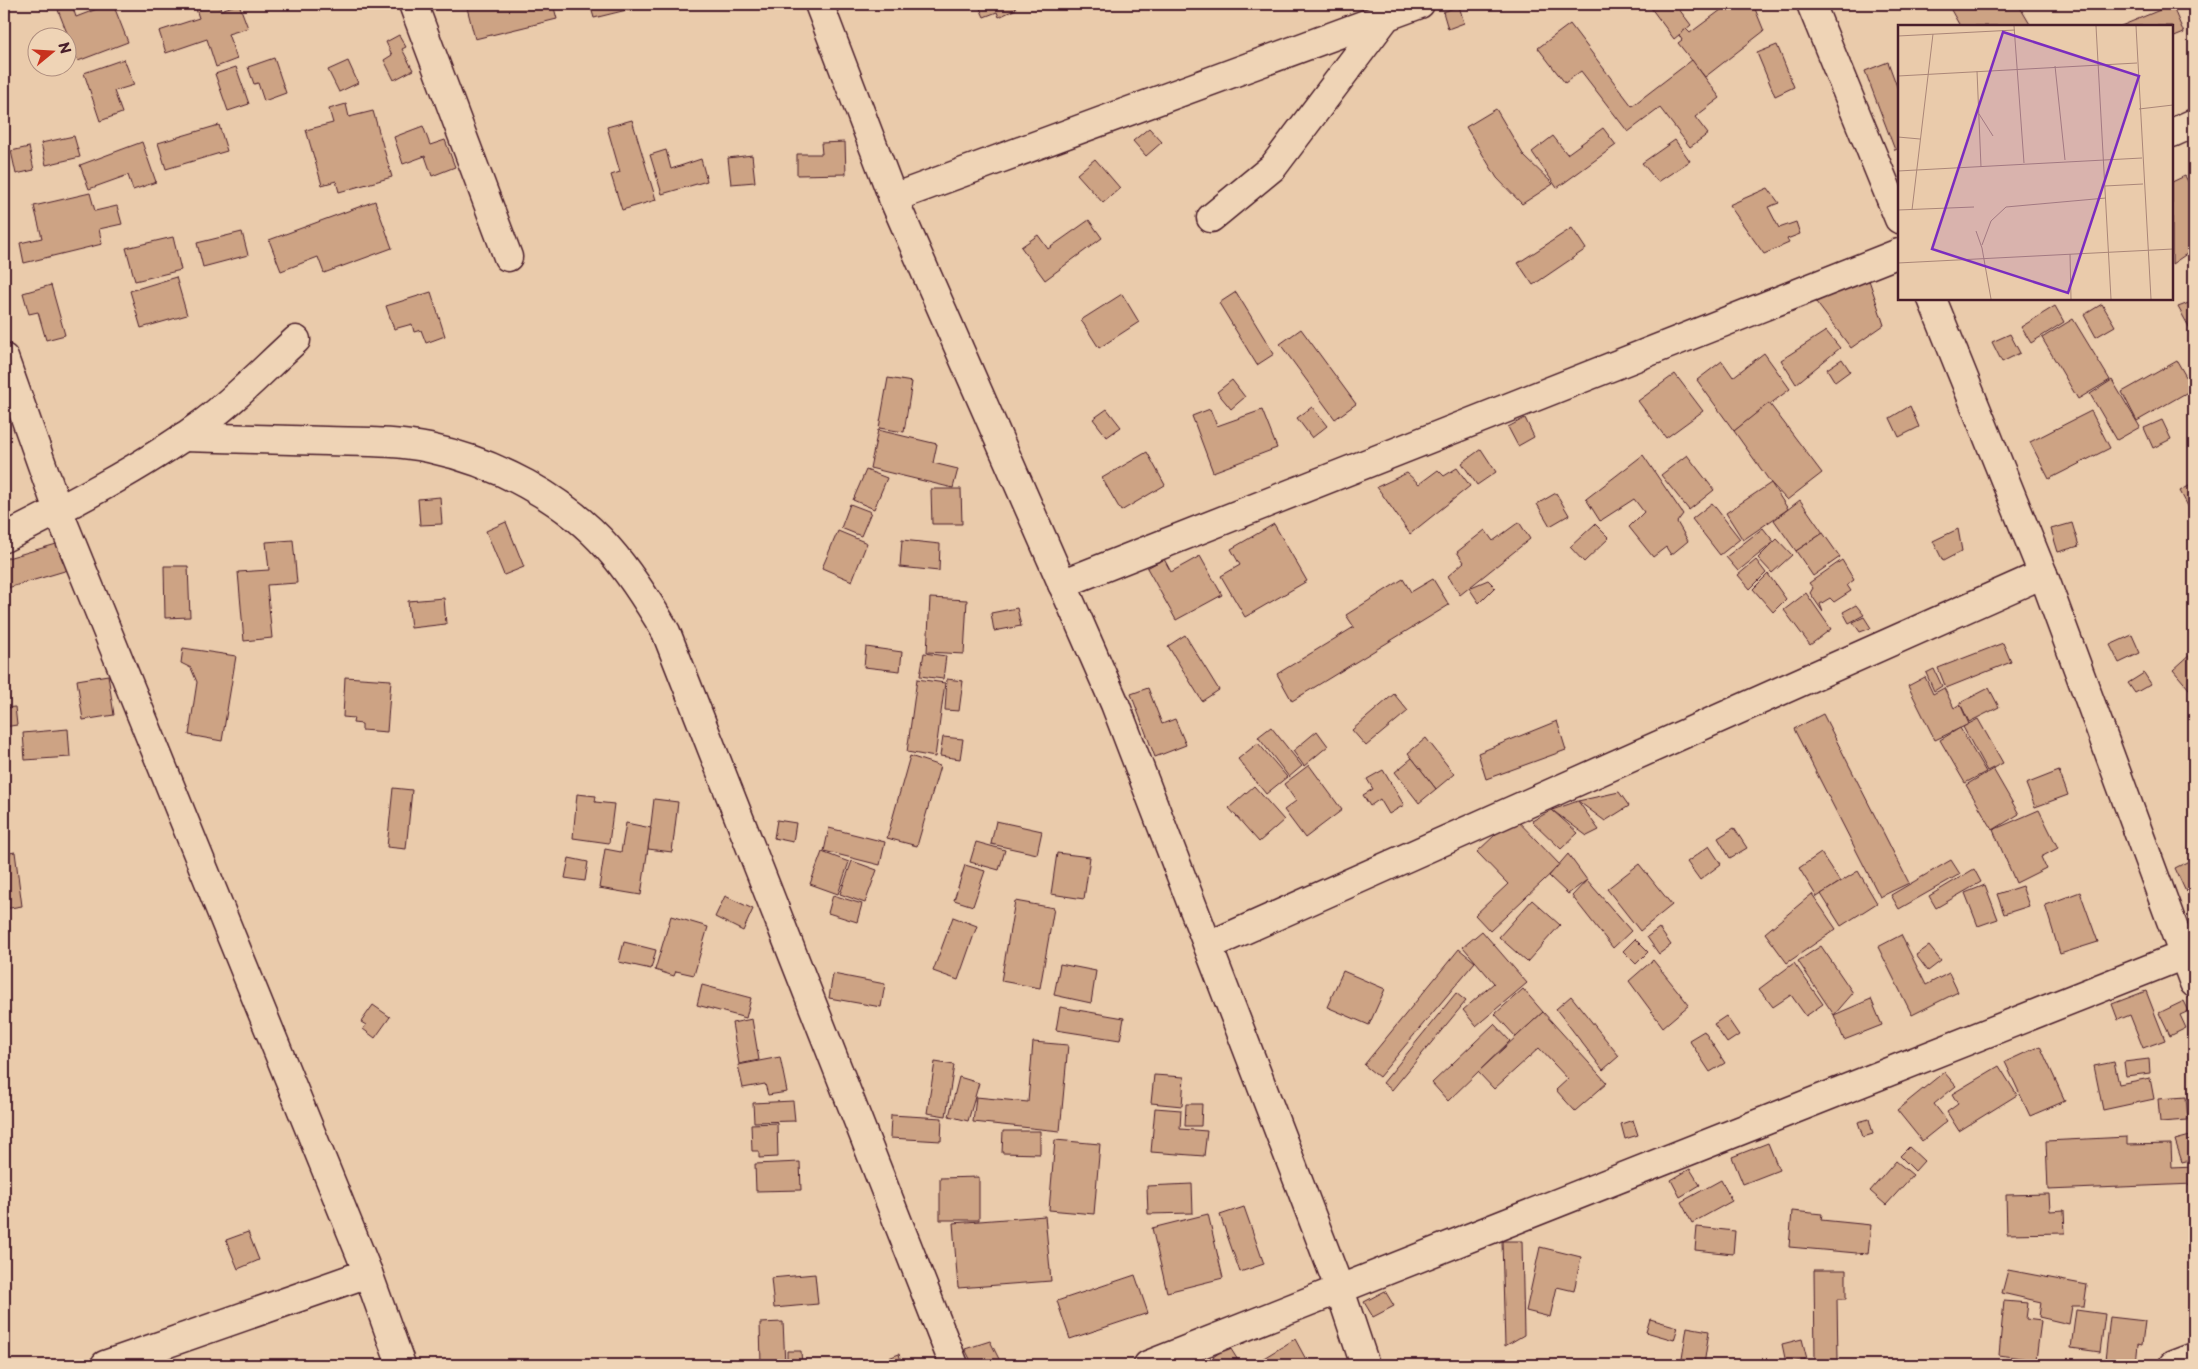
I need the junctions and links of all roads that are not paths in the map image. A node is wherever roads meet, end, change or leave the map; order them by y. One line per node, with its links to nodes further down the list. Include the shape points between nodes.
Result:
1 (413, 4): 12 (street)
2 (819, 4): 8 (street)
3 (1420, 4): 5 (street)
4 (1811, 4): 9 (street)
5 (1387, 16): 8 (street); 10 (street, via 1273,167)
6 (2194, 123): 7 (street)
7 (2173, 133)
8 (893, 198): 20 (street)
9 (1898, 217)
10 (1211, 218)
11 (1898, 253): 20 (street)
12 (508, 257)
13 (1932, 300): 19 (street)
14 (296, 340): 16 (street)
15 (4, 358): 17 (street)
16 (183, 437): 17 (street); 29 (street, via 378,442 429,448 479,462 526,484 569,512 608,547 640,588 666,632)
17 (58, 510): 18 (street); 24 (street)
18 (4, 538)
19 (2043, 574): 21 (street); 22 (street)
20 (1062, 584): 21 (street, via 1115,704)
21 (1208, 946): 25 (street)
22 (2189, 953): 23 (street); 25 (street)
23 (2194, 983)
24 (368, 1273): 27 (street); 28 (street)
25 (1340, 1290): 30 (street); 31 (street)
26 (2194, 1357): 32 (street)
27 (105, 1365)
28 (401, 1365)
29 (954, 1365)
30 (1148, 1365)
31 (1365, 1365)
32 (2173, 1365)

